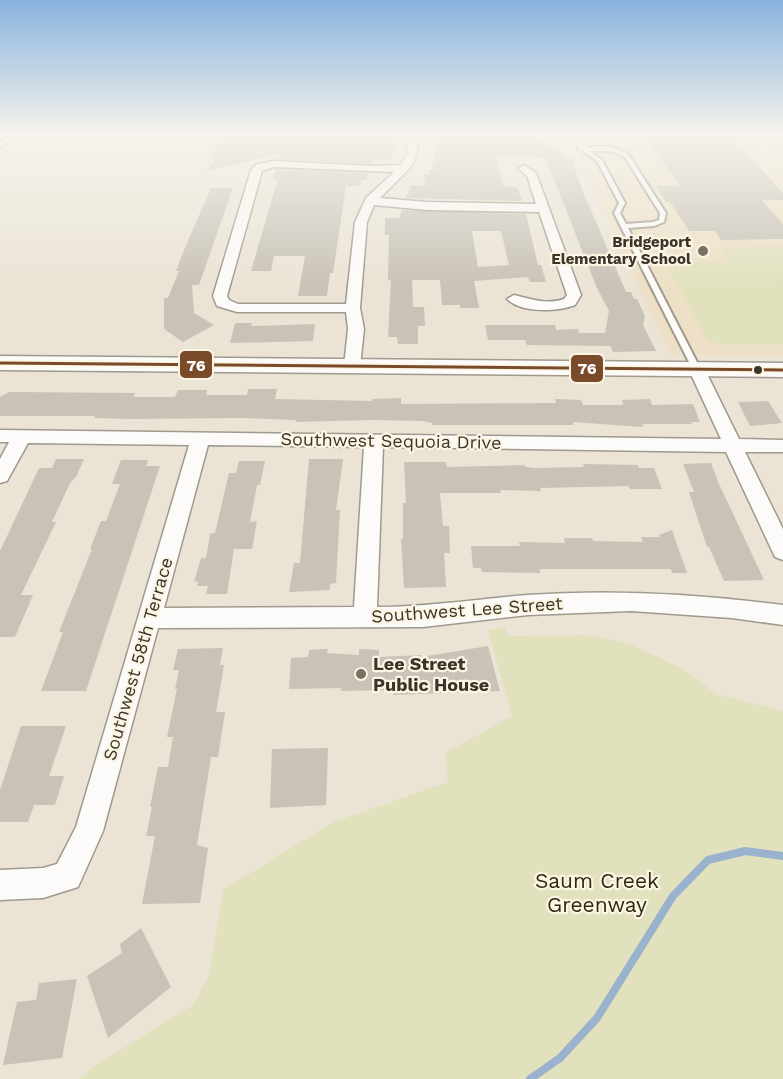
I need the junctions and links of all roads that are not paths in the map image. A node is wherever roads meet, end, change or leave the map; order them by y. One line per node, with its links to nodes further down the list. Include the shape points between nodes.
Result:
1 (252, 185): 10 (street, via 220,296 222,303 237,308)
2 (386, 185): 6 (street)
3 (535, 185): 7 (street)
4 (613, 185): 8 (lane, via 622,203 617,213)
5 (645, 185): 8 (lane, via 663,213 662,221)
6 (370, 201): 7 (street); 10 (street, via 361,222)
7 (543, 208): 9 (street, via 573,298 562,305 530,305)
8 (624, 226): 13 (lane)
9 (514, 299)
10 (353, 308): 12 (street, via 356,329)
11 (0, 363): 12 (main road)
12 (352, 366): 13 (main road)
13 (697, 370): 14 (main road); 19 (street)
14 (783, 370)
15 (0, 436): 16 (street, Southwest Sequoia Drive)
16 (22, 436): 17 (street, Southwest Sequoia Drive); 21 (street)
17 (200, 439): 18 (street, Southwest Sequoia Drive); 24 (street, Southwest 58th Terrace)
18 (374, 442): 19 (street, Southwest Sequoia Drive); 25 (street)
19 (733, 446): 20 (street, Southwest Sequoia Drive); 22 (street)
20 (783, 446)
21 (0, 476)
22 (783, 550)
23 (783, 615): 25 (street, Southwest Lee Street, via 632,601 528,604 423,617)
24 (150, 618): 25 (street, Southwest Lee Street); 26 (street, Southwest 58th Terrace, via 89,831 68,876 44,883)
25 (365, 618)
26 (0, 885)

